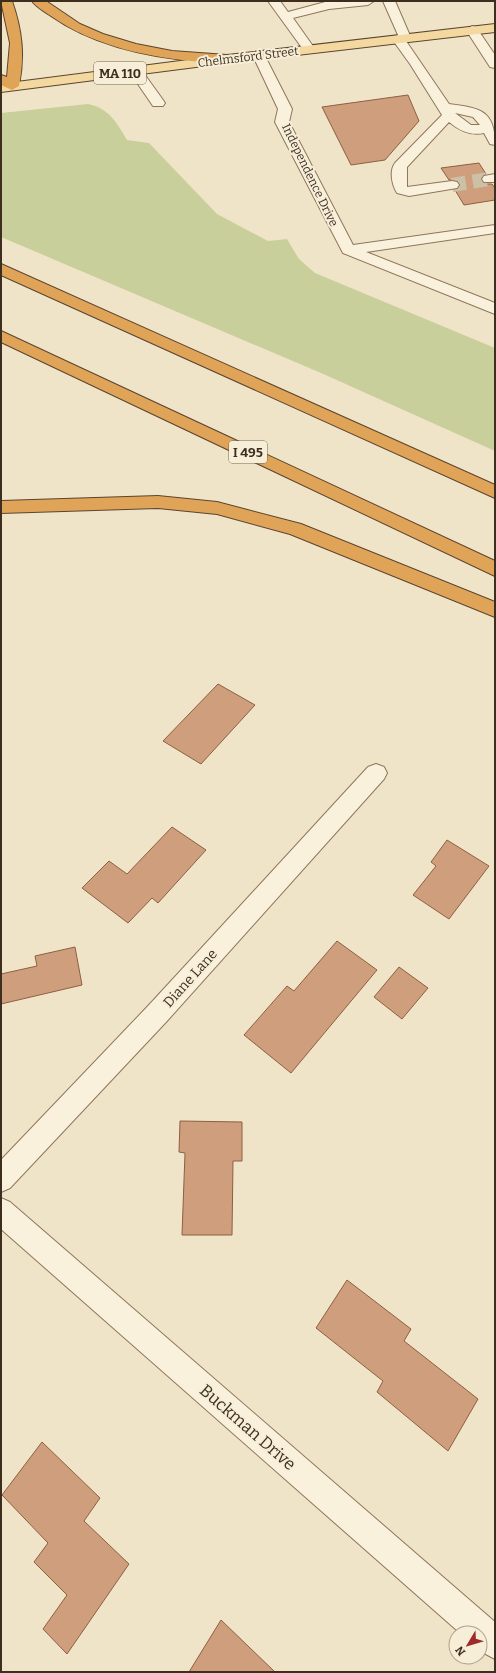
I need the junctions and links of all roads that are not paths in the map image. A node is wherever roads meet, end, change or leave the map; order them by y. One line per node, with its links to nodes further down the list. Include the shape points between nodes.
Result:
1 (6, 1): 16 (highway, via 12,18 18,63)
2 (38, 1): 13 (highway, via 70,23 93,35 115,42 146,50)
3 (274, 1): 7 (street)
4 (368, 1): 6 (street)
5 (389, 1): 10 (street)
6 (323, 3): 7 (street)
7 (285, 16): 11 (street)
8 (495, 28): 9 (main road, Chelmsford Street / MA 110)
9 (472, 30): 10 (main road, Chelmsford Street / MA 110); 14 (street)
10 (402, 38): 11 (main road, Chelmsford Street / MA 110); 18 (street)
11 (309, 50): 12 (main road, Chelmsford Street / MA 110)
12 (258, 56): 13 (main road, Chelmsford Street / MA 110); 24 (street, Independence Drive, via 285,109 282,122)
13 (227, 59): 15 (main road, Chelmsford Street / MA 110)
14 (495, 64)
15 (135, 71): 16 (main road, Chelmsford Street / MA 110); 17 (street)
16 (5, 85)
17 (158, 103)
18 (447, 111): 20 (street, via 473,112); 20 (street, via 468,130 481,130); 22 (street, via 400,166 399,185 402,190 409,192)
19 (495, 114): 20 (street)
20 (484, 121): 21 (street)
21 (495, 141)
22 (452, 185)
23 (495, 229): 24 (street)
24 (348, 250): 26 (street)
25 (1, 270): 28 (highway)
26 (495, 309)
27 (1, 336): 30 (highway, I 495)
28 (495, 492)
29 (1, 507): 31 (highway, via 158,502 230,511 295,529)
30 (495, 569)
31 (495, 610)
32 (376, 773): 33 (street, Diane Lane, via 158,1013)
33 (1, 1179)
34 (1, 1211): 35 (street, Buckman Drive)
35 (495, 1643)

